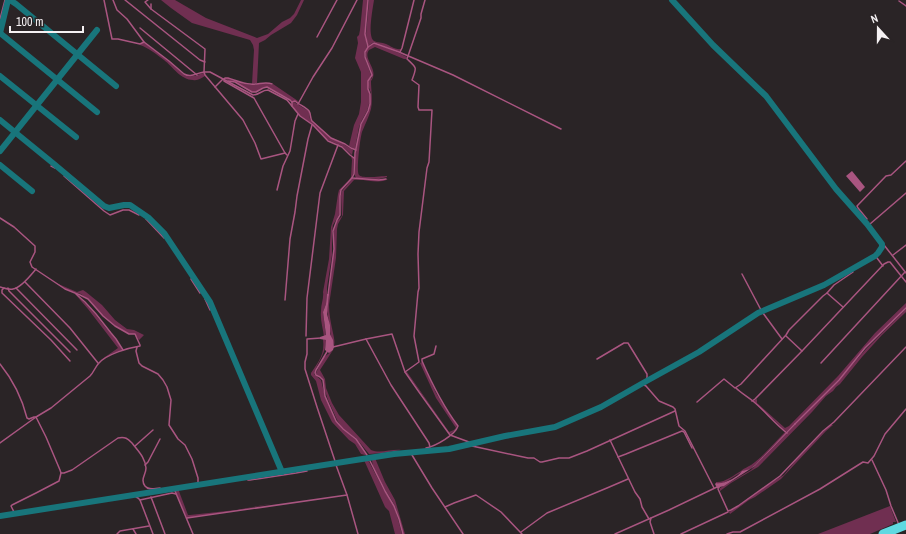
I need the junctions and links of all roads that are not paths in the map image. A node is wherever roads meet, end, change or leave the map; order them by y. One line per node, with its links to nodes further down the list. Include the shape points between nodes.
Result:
1 (9, 0): 4 (street); 5 (street)
2 (672, 0): 17 (street, via 713,45 766,96 836,189 882,244 878,253 824,285 758,312 699,352 601,407 555,427 449,449 394,454)
3 (97, 30): 5 (street)
4 (0, 33): 7 (street)
5 (78, 54): 7 (street); 8 (street)
6 (0, 76): 9 (street)
7 (57, 80): 9 (street); 10 (street)
8 (116, 86)
9 (36, 106): 12 (street); 13 (street)
10 (97, 112)
11 (0, 120): 12 (street)
12 (15, 132): 14 (street); 17 (street, via 104,206 109,208 130,205 164,232 210,302)
13 (76, 137)
14 (0, 151)
15 (0, 165): 16 (street)
16 (32, 191)
17 (282, 472): 18 (street)
18 (0, 516)
19 (902, 530): 20 (highway)
20 (883, 534)

